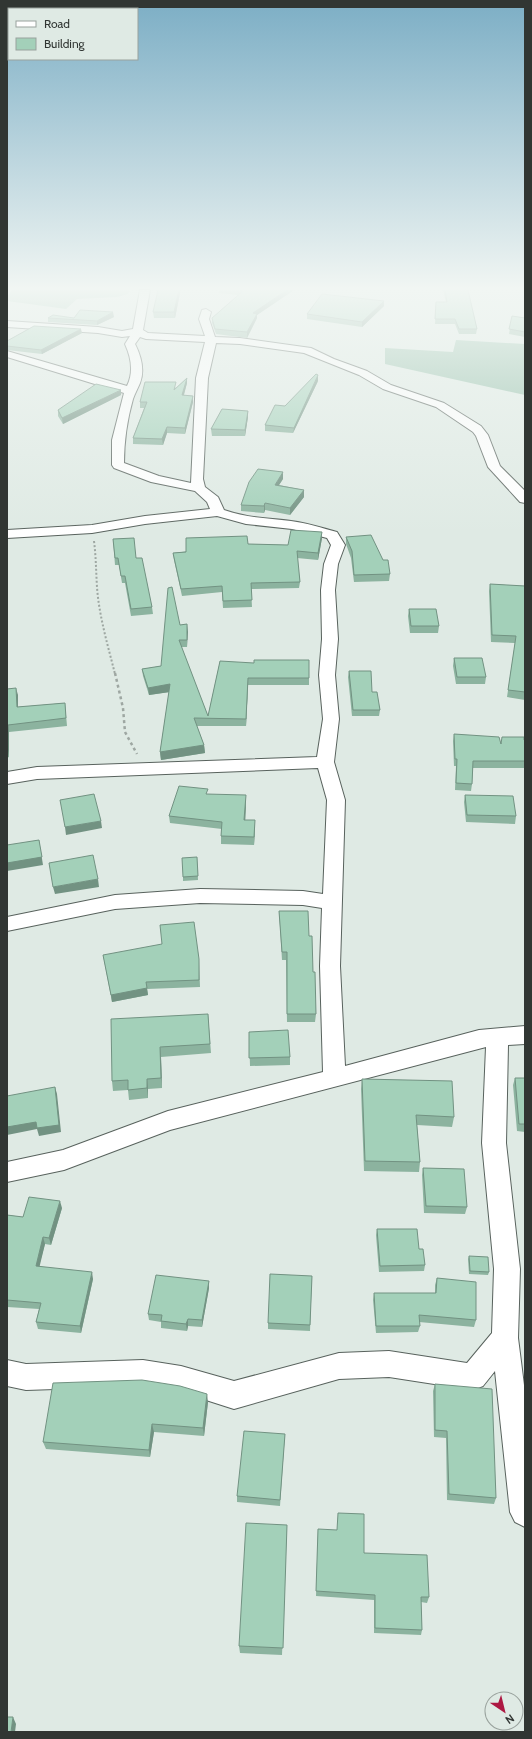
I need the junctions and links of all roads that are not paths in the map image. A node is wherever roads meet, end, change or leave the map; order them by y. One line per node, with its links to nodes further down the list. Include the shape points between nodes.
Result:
1 (64, 371): 5 (street)
2 (137, 371): 5 (street)
3 (204, 371): 6 (street, via 200,402 197,480)
4 (360, 371): 7 (street, via 387,387 440,405 477,429 482,435 494,466)
5 (131, 391): 6 (street, via 118,440 118,465 156,480)
6 (199, 488): 8 (street, via 213,500)
7 (525, 499)
8 (218, 512): 9 (street, via 92,529); 10 (street, via 234,519 293,525 332,535 338,545 331,564 328,590 330,639 326,674 331,719)
9 (7, 534)
10 (326, 762): 11 (street, via 37,773); 12 (street, via 336,800)
11 (7, 778)
12 (332, 902): 13 (street, via 302,898 208,896 115,902); 16 (street, via 330,966)
13 (7, 924)
14 (525, 1035): 15 (street)
15 (497, 1037): 16 (street, via 479,1039); 18 (street, via 494,1143 507,1269)
16 (334, 1078): 17 (street, via 168,1121 64,1160)
17 (7, 1172)
18 (505, 1338): 19 (street, via 473,1377 389,1364 339,1366 234,1394 181,1379 143,1373 26,1377); 20 (street)
19 (7, 1373)
20 (525, 1512)

